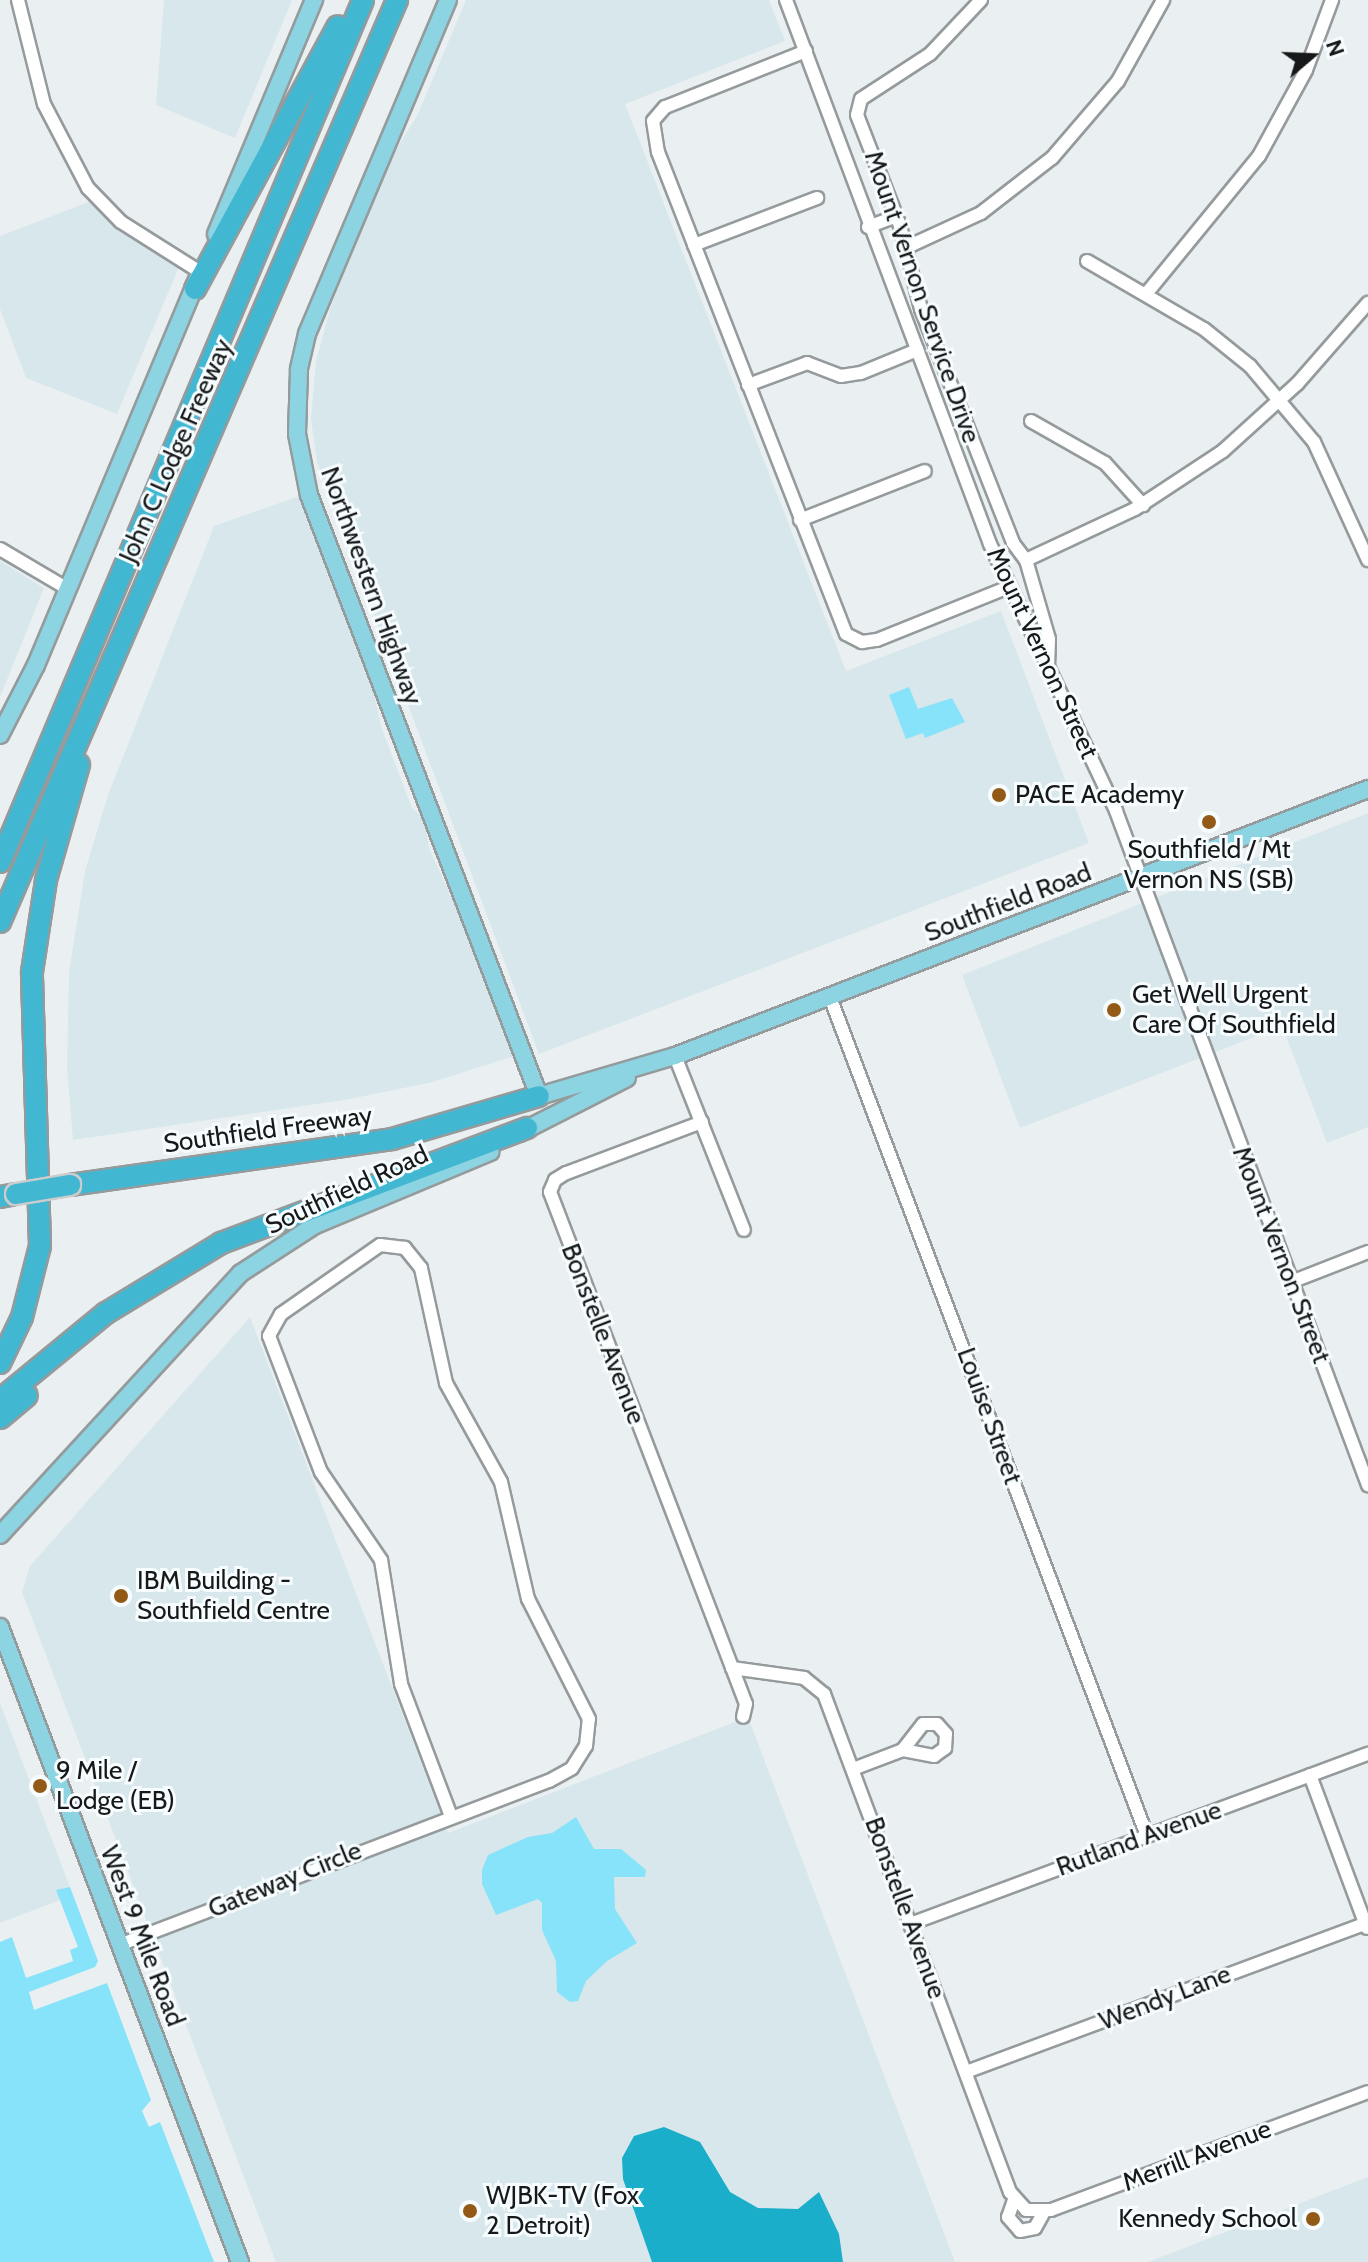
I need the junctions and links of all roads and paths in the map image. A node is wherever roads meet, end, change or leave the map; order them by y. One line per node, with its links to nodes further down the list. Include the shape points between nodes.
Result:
1 (18, 0): 18 (street, via 44,104 88,188 121,222)
2 (314, 0): 18 (main road)
3 (350, 0): 18 (highway)
4 (363, 0): 35 (highway, John C Lodge Freeway)
5 (397, 0): 24 (highway, John C Lodge Freeway)
6 (448, 0): 44 (main road, Northwestern Highway, via 307,334 299,370 297,434 309,495)
7 (786, 0): 11 (street, Mount Vernon Street)
8 (981, 0): 13 (street, Mount Vernon Service Drive, via 930,54 858,104 857,115)
9 (1163, 0): 16 (street, via 1118,81 1052,158 981,213)
10 (1332, 0): 19 (street, via 1306,70 1259,156)
11 (806, 51): 14 (street, Mount Vernon Street); 15 (street, via 676,101 657,114 652,128 655,143)
12 (817, 198): 15 (street)
13 (896, 216): 14 (street); 16 (street, Mount Vernon Service Drive)
14 (868, 227): 21 (street, Mount Vernon Street)
15 (694, 245): 22 (street)
16 (905, 248): 30 (street, Mount Vernon Service Drive, via 921,309 1013,543)
17 (1087, 261): 19 (street)
18 (197, 280): 33 (main road)
19 (1146, 294): 23 (street, via 1226,344)
20 (1368, 303): 23 (street)
21 (917, 350): 22 (street, via 861,373 841,376 807,363); 32 (street, Mount Vernon Street)
22 (748, 385): 28 (street)
23 (1281, 400): 27 (street, via 1223,451); 31 (street, via 1325,459)
24 (226, 402): 41 (highway, John C Lodge Freeway); 52 (highway, via 78,769 46,880 30,1015 40,1246 22,1317)
25 (1031, 421): 27 (street, via 1105,463)
26 (925, 471): 28 (street)
27 (1143, 505): 30 (street)
28 (800, 520): 32 (street, via 841,627 854,639 877,640)
29 (0, 549): 33 (street)
30 (1026, 560): 34 (street, Mount Vernon Service Drive, via 1049,639)
31 (1368, 560)
32 (1009, 587): 34 (street, Mount Vernon Street)
33 (68, 589): 36 (main road)
34 (1048, 669): 40 (street, Mount Vernon Street, via 1108,792)
35 (53, 728): 38 (highway); 39 (highway, John C Lodge Freeway)
36 (0, 735)
37 (1368, 789): 40 (main road, Southfield Road)
38 (0, 844)
39 (0, 862)
40 (1140, 878): 42 (main road, Southfield Road); 50 (street, Mount Vernon Street)
41 (0, 922)
42 (830, 997): 43 (main road, Southfield Road); 65 (street, Louise Street)
43 (670, 1058): 44 (main road, Southfield Road); 45 (street); 46 (main road, Southfield Road)
44 (539, 1096): 47 (highway, Southfield Freeway, bridge, via 392,1139)
45 (702, 1122): 48 (street); 58 (street, Bonstelle Avenue, via 555,1180 552,1200)
46 (527, 1128): 51 (highway, via 241,1233 182,1263); 56 (main road, Southfield Road, via 489,1152 294,1235 241,1273)
47 (8, 1196)
48 (744, 1230)
49 (1368, 1252): 50 (street)
50 (1291, 1282): 55 (street, Mount Vernon Street)
51 (129, 1300): 53 (highway); 54 (highway)
52 (0, 1363)
53 (0, 1400)
54 (0, 1418)
55 (1368, 1485)
56 (0, 1535)
57 (0, 1627): 68 (main road, West 9 Mile Road)
58 (732, 1668): 59 (street, Bonstelle Avenue, via 746,1704); 62 (street, Bonstelle Avenue, via 797,1676 819,1688)
59 (743, 1717)
60 (903, 1750): 62 (street)
61 (1368, 1754): 63 (street, Rutland Avenue)
62 (853, 1769): 66 (street, Bonstelle Avenue)
63 (1310, 1775): 65 (street, Rutland Avenue); 67 (street)
64 (451, 1816): 64 (street, Gateway Circle, via 566,1773 583,1754 590,1725 528,1599 501,1482 446,1383 418,1261 399,1245 380,1245 281,1314 269,1336 321,1472 381,1560 401,1684); 68 (street, Gateway Circle)
65 (1147, 1836): 66 (street, Rutland Avenue)
66 (910, 1924): 69 (street, Bonstelle Avenue)
67 (1367, 1928): 69 (street, Wendy Lane)
68 (119, 1945): 74 (main road, West 9 Mile Road)
69 (966, 2072): 71 (street, Bonstelle Avenue)
70 (1368, 2092): 73 (street, Merrill Avenue)
71 (1014, 2200): 72 (street, Bonstelle Avenue); 73 (street, via 1008,2217 1020,2231 1035,2228)
72 (1026, 2210): 73 (street, Merrill Avenue)
73 (1044, 2212)
74 (240, 2262)

